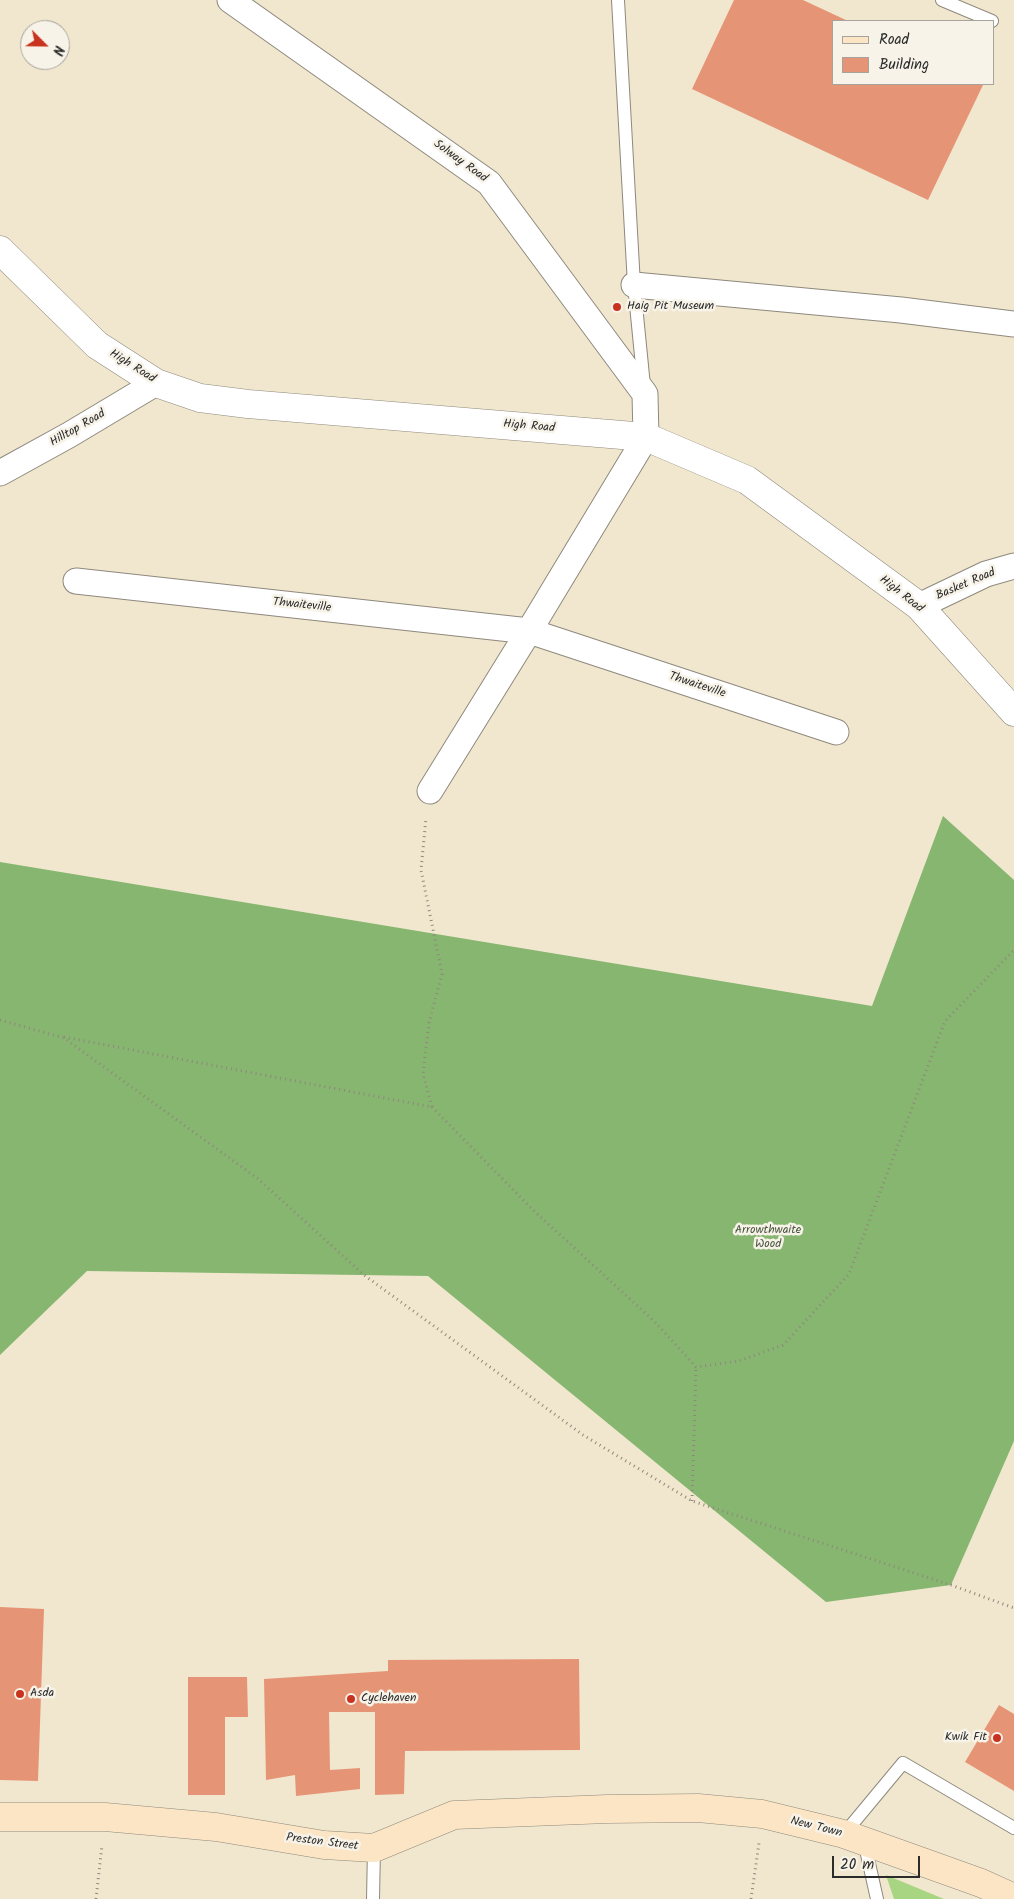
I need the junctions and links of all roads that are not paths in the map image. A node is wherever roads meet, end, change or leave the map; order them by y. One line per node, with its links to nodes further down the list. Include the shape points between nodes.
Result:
1 (230, 0): 11 (street, Solway Road, via 489,183)
2 (618, 0): 6 (lane)
3 (942, 0): 4 (lane)
4 (988, 20)
5 (0, 250): 10 (street, High Road, via 97,345)
6 (634, 285): 8 (street); 11 (lane)
7 (1014, 308): 8 (street)
8 (968, 318): 9 (street)
9 (1014, 324)
10 (156, 383): 12 (street, High Road, via 200,398 248,404); 13 (street, Hilltop Road)
11 (645, 394): 12 (street)
12 (646, 436): 16 (street, High Road, via 747,480); 17 (street)
13 (0, 473)
14 (1014, 566): 16 (street, Basket Road, via 986,574)
15 (76, 581): 17 (street, Thwaiteville)
16 (919, 606): 18 (street, High Road)
17 (529, 631): 19 (street, Thwaiteville); 20 (street)
18 (1014, 712)
19 (836, 732)
20 (430, 790)
21 (698, 1808): 24 (main road, New Town, via 762,1814); 25 (main road, Preston Street, via 454,1815)
22 (0, 1817): 25 (main road, Preston Street, via 105,1817 216,1827 324,1845)
23 (1014, 1828): 24 (lane, via 903,1763)
24 (854, 1837): 26 (lane); 27 (main road, New Town)
25 (374, 1848): 28 (lane)
26 (872, 1884): 29 (lane); 30 (lane)
27 (1014, 1898)
28 (373, 1899)
29 (868, 1899)
30 (876, 1899)

